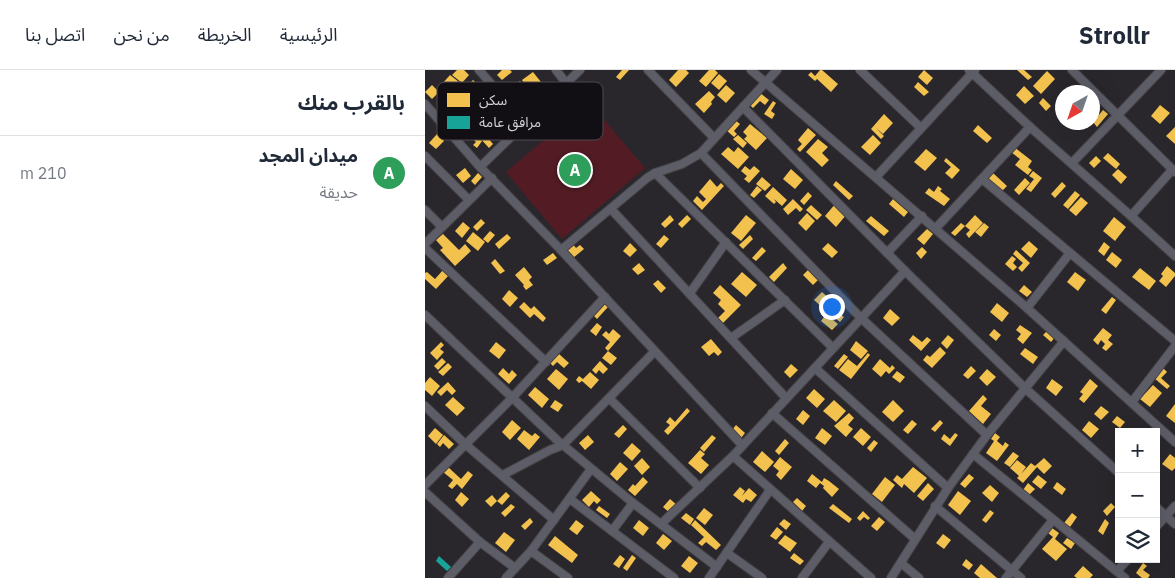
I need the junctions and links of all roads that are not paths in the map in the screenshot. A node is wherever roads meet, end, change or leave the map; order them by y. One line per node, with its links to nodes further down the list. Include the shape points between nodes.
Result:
1 (479, 70): 11 (street)
2 (556, 70): 12 (street)
3 (580, 70): 13 (street)
4 (648, 70): 21 (street)
5 (751, 70): 14 (street)
6 (777, 70): 14 (street)
7 (860, 70): 20 (street)
8 (1072, 70): 17 (street)
9 (1161, 70): 17 (street)
10 (972, 71): 19 (street); 20 (street)
11 (489, 82)
12 (565, 82)
13 (567, 82)
14 (766, 83): 16 (street); 30 (street)
15 (425, 104): 18 (street)
16 (743, 107): 21 (street); 44 (street)
17 (1117, 115): 26 (street); 28 (street)
18 (437, 118)
19 (1030, 127): 26 (street); 32 (street)
20 (921, 128): 30 (street)
21 (714, 138): 24 (street)
22 (456, 140): 27 (street)
23 (508, 140): 27 (street)
24 (701, 152): 29 (street, via 682,164); 53 (street)
25 (425, 156): 33 (street)
26 (1072, 163): 37 (street)
27 (480, 167): 31 (street)
28 (1174, 171): 37 (street)
29 (655, 172): 34 (street); 40 (street)
30 (876, 177): 36 (street)
31 (492, 178): 33 (street); 43 (street)
32 (982, 178): 39 (street); 45 (street)
33 (469, 200): 38 (street)
34 (611, 209): 43 (street); 48 (street)
35 (425, 210): 38 (street)
36 (922, 216): 39 (street); 44 (street)
37 (1131, 216): 46 (street)
38 (442, 227): 41 (street)
39 (936, 228): 51 (street)
40 (726, 242): 48 (street); 50 (street)
41 (425, 244)
42 (425, 248): 60 (street)
43 (561, 250): 49 (street)
44 (887, 253): 47 (street)
45 (1070, 253): 51 (street); 56 (street)
46 (1175, 256)
47 (905, 270): 53 (street); 62 (street)
48 (690, 293): 54 (street)
49 (605, 297): 59 (street); 60 (street)
50 (785, 300): 54 (street); 58 (street)
51 (1027, 308): 55 (street)
52 (425, 315): 63 (street)
53 (861, 318): 58 (street); 69 (street)
54 (731, 338): 64 (street)
55 (1064, 341): 62 (street); 66 (street)
56 (1175, 341)
57 (1175, 346): 66 (street)
58 (833, 348): 61 (street)
59 (654, 352): 65 (street); 73 (street)
60 (546, 362): 63 (street)
61 (815, 368): 64 (street); 81 (street)
62 (1025, 388): 69 (street); 77 (street)
63 (512, 398): 71 (street); 72 (street)
64 (786, 398): 68 (street)
65 (610, 399): 72 (street); 80 (street)
66 (1132, 402): 70 (street)
67 (425, 406): 71 (street)
68 (772, 414): 73 (street); 96 (street)
69 (987, 435): 74 (street)
70 (1175, 442)
71 (465, 444): 78 (street); 79 (street)
72 (563, 445): 76 (street); 78 (street)
73 (742, 446): 75 (street)
74 (973, 454): 81 (street); 91 (street)
75 (733, 456): 80 (street); 82 (street)
76 (591, 469): 84 (street); 85 (street)
77 (1115, 469)
78 (503, 475): 90 (street)
79 (425, 486)
80 (699, 488): 93 (street)
81 (948, 488): 86 (street)
82 (770, 490): 98 (street); 100 (street)
83 (425, 492): 97 (street)
84 (570, 499): 90 (street); 95 (street)
85 (633, 502): 93 (street); 95 (street)
86 (935, 506): 96 (street); 105 (street)
87 (1175, 506): 89 (street)
88 (1160, 511): 89 (street)
89 (1166, 516): 92 (street); 94 (street)
90 (554, 520): 99 (street)
91 (1053, 520): 105 (street); 106 (street)
92 (1160, 523)
93 (661, 524): 103 (street)
94 (1175, 524)
95 (612, 531): 110 (street)
96 (915, 539): 101 (street)
97 (480, 542): 104 (street); 107 (street)
98 (829, 542): 113 (street); 114 (street)
99 (531, 551): 104 (street); 109 (street)
100 (727, 553): 103 (street); 112 (street)
101 (901, 563): 115 (street); 116 (street)
102 (1124, 563): 106 (street)
103 (717, 567): 111 (street)
104 (515, 568): 108 (street)
105 (1012, 571): 117 (street); 118 (street)
106 (1117, 571): 119 (street)
107 (448, 578)
108 (505, 578)
109 (568, 578)
110 (675, 578)
111 (709, 578)
112 (762, 578)
113 (803, 578)
114 (871, 578)
115 (891, 578)
116 (919, 578)
117 (1006, 578)
118 (1021, 578)
119 (1125, 578)

